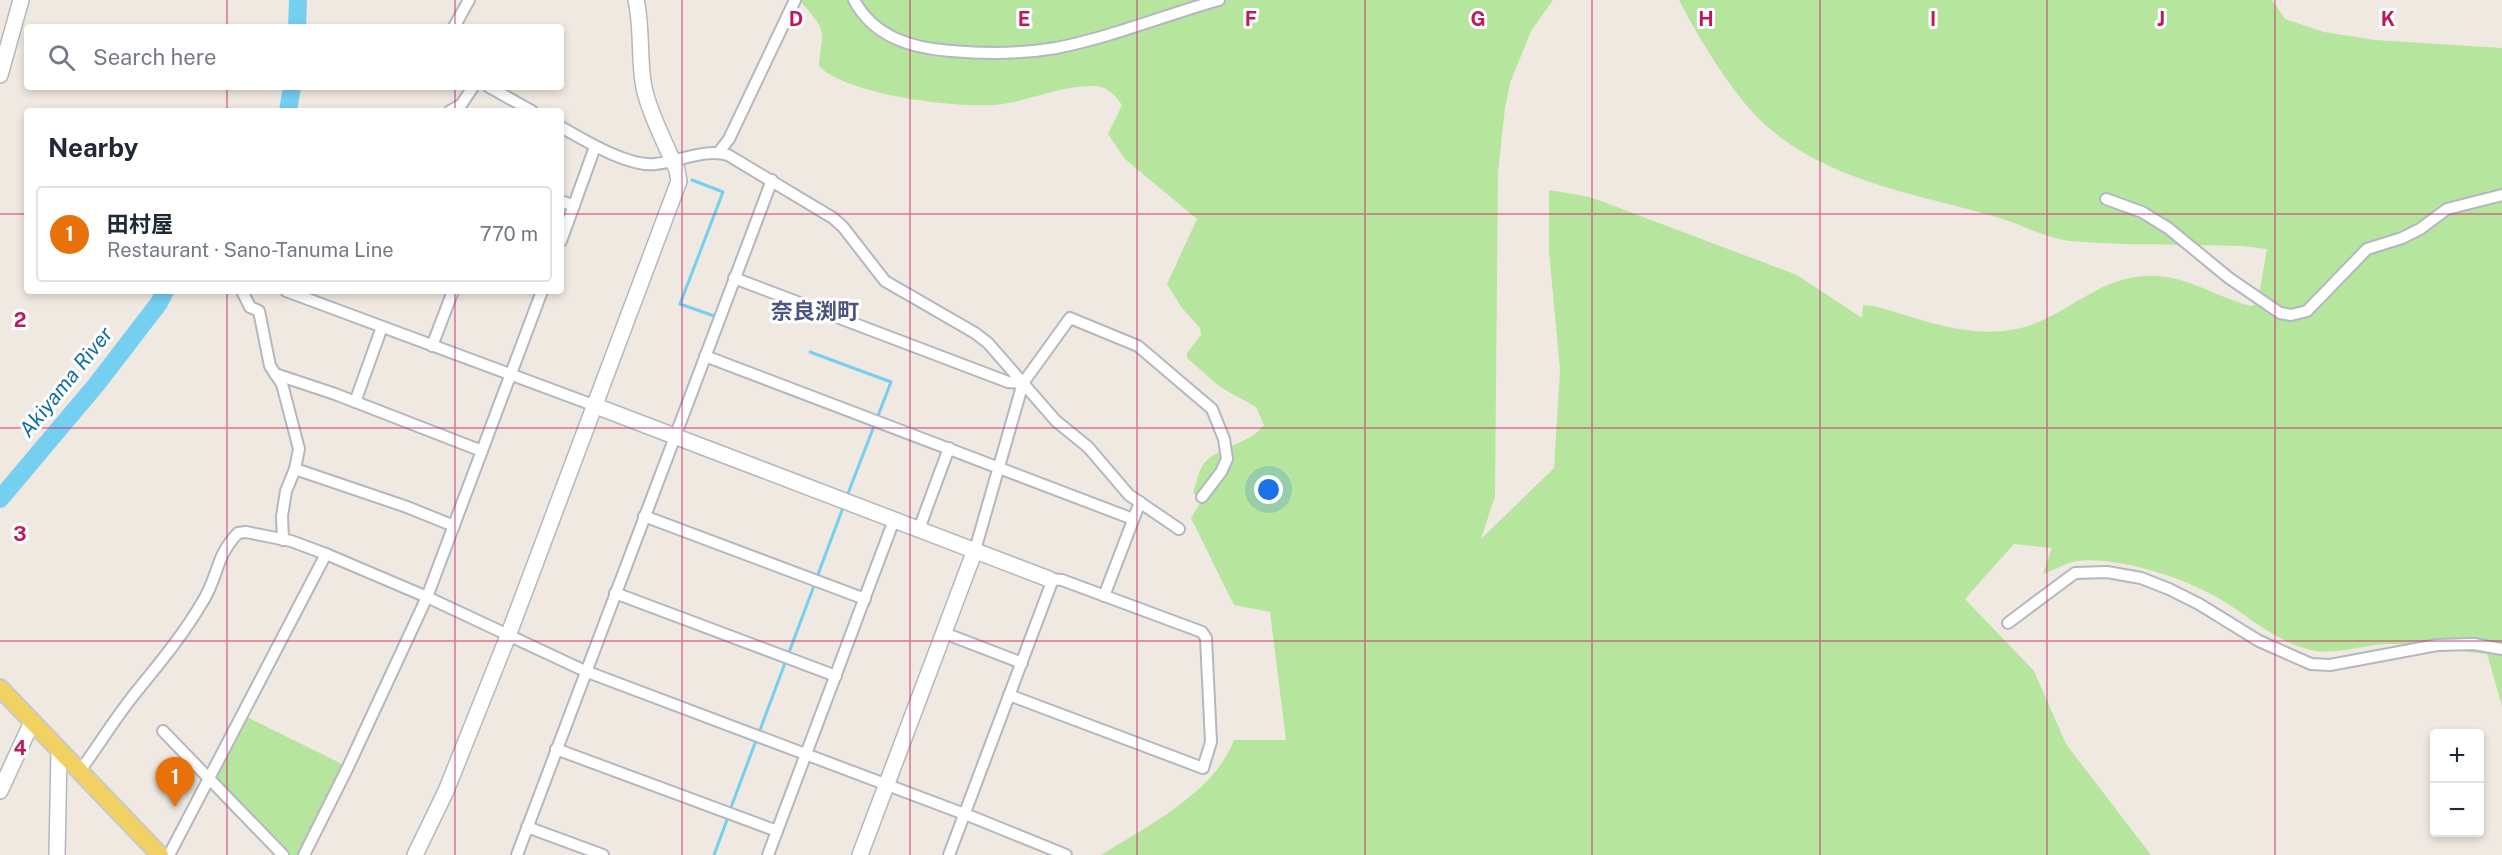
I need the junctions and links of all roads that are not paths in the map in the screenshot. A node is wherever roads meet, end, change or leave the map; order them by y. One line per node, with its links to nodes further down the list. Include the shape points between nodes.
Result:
1 (21, 0): 8 (street)
2 (469, 0): 7 (street)
3 (636, 0): 16 (street, via 645,93)
4 (795, 0): 15 (street, via 729,139)
5 (854, 0): 6 (street, via 876,27 912,46 1014,53 1057,48)
6 (1219, 0)
7 (456, 24)
8 (0, 75)
9 (471, 90): 11 (street)
10 (494, 90): 12 (street)
11 (456, 108)
12 (527, 108)
13 (564, 129): 14 (street)
14 (595, 147): 16 (street, via 647,164); 21 (street)
15 (719, 152): 16 (street); 17 (street)
16 (673, 161): 35 (street, via 679,182)
17 (772, 180): 23 (street); 33 (street, via 843,227 885,281 988,343)
18 (2502, 195): 19 (street, via 2447,209 2402,238 2367,249 2307,311 2290,315 2280,313 2238,284 2168,228 2142,212)
19 (2106, 199)
20 (564, 202): 21 (street)
21 (574, 206): 22 (street)
22 (564, 233)
23 (734, 278): 30 (street); 33 (street, via 1008,381)
24 (244, 294): 31 (street, via 250,307 259,311)
25 (294, 294): 28 (street)
26 (452, 294): 29 (street)
27 (541, 294): 32 (street)
28 (382, 327): 29 (street); 34 (street)
29 (432, 346): 32 (street)
30 (705, 356): 36 (street); 37 (street)
31 (275, 374): 34 (street); 40 (street, via 282,384 294,425 299,454)
32 (511, 375): 35 (street); 38 (street)
33 (1023, 383): 39 (street); 41 (street, via 1070,318 1138,346 1212,410 1218,422 1227,459); 42 (street, via 1056,421 1088,447)
34 (355, 402): 38 (street)
35 (593, 405): 36 (street); 59 (street)
36 (675, 436): 43 (street); 45 (street)
37 (949, 448): 39 (street); 47 (street)
38 (482, 452): 46 (street)
39 (999, 467): 44 (street); 50 (street)
40 (296, 469): 46 (street); 49 (street, via 286,491)
41 (1202, 497)
42 (1140, 502): 44 (street); 48 (street)
43 (644, 516): 53 (street); 56 (street)
44 (1133, 519): 54 (street)
45 (894, 520): 47 (street); 56 (street)
46 (454, 526): 55 (street)
47 (919, 529): 50 (street)
48 (1179, 529)
49 (283, 540): 51 (street); 71 (street, via 241,532 233,538 219,560 203,601 169,653)
50 (975, 550): 52 (street); 58 (street)
51 (326, 554): 55 (street); 72 (street)
52 (1051, 579): 54 (street); 61 (street)
53 (615, 593): 62 (street); 63 (street)
54 (1104, 596): 65 (street, via 1202,632 1206,638 1211,742 1203,768)
55 (427, 597): 59 (street); 82 (street)
56 (865, 599): 63 (street)
57 (2008, 623): 60 (street, via 2075,573 2107,572 2141,578 2169,589 2259,641 2311,664 2330,665 2437,645 2474,644)
58 (944, 633): 61 (street); 73 (street)
59 (508, 636): 62 (street); 83 (street, via 446,791)
60 (2502, 649)
61 (1022, 663): 65 (street)
62 (585, 671): 68 (street); 70 (street)
63 (836, 676): 70 (street)
64 (0, 688): 66 (main road)
65 (1009, 695): 75 (street)
66 (32, 723): 69 (main road); 74 (street)
67 (163, 730): 72 (street)
68 (556, 749): 76 (street); 77 (street)
69 (59, 751): 71 (main road); 78 (street)
70 (806, 754): 73 (street); 77 (street)
71 (79, 772): 79 (main road)
72 (209, 778): 80 (street); 81 (street)
73 (886, 784): 75 (street); 87 (street)
74 (0, 791)
75 (965, 814): 88 (street); 89 (street)
76 (527, 827): 84 (street); 85 (street)
77 (777, 831): 86 (street)
78 (57, 855)
79 (160, 855)
80 (169, 855)
81 (283, 855)
82 (304, 855)
83 (415, 855)
84 (517, 855)
85 (603, 855)
86 (768, 855)
87 (860, 855)
88 (949, 855)
89 (1066, 855)

